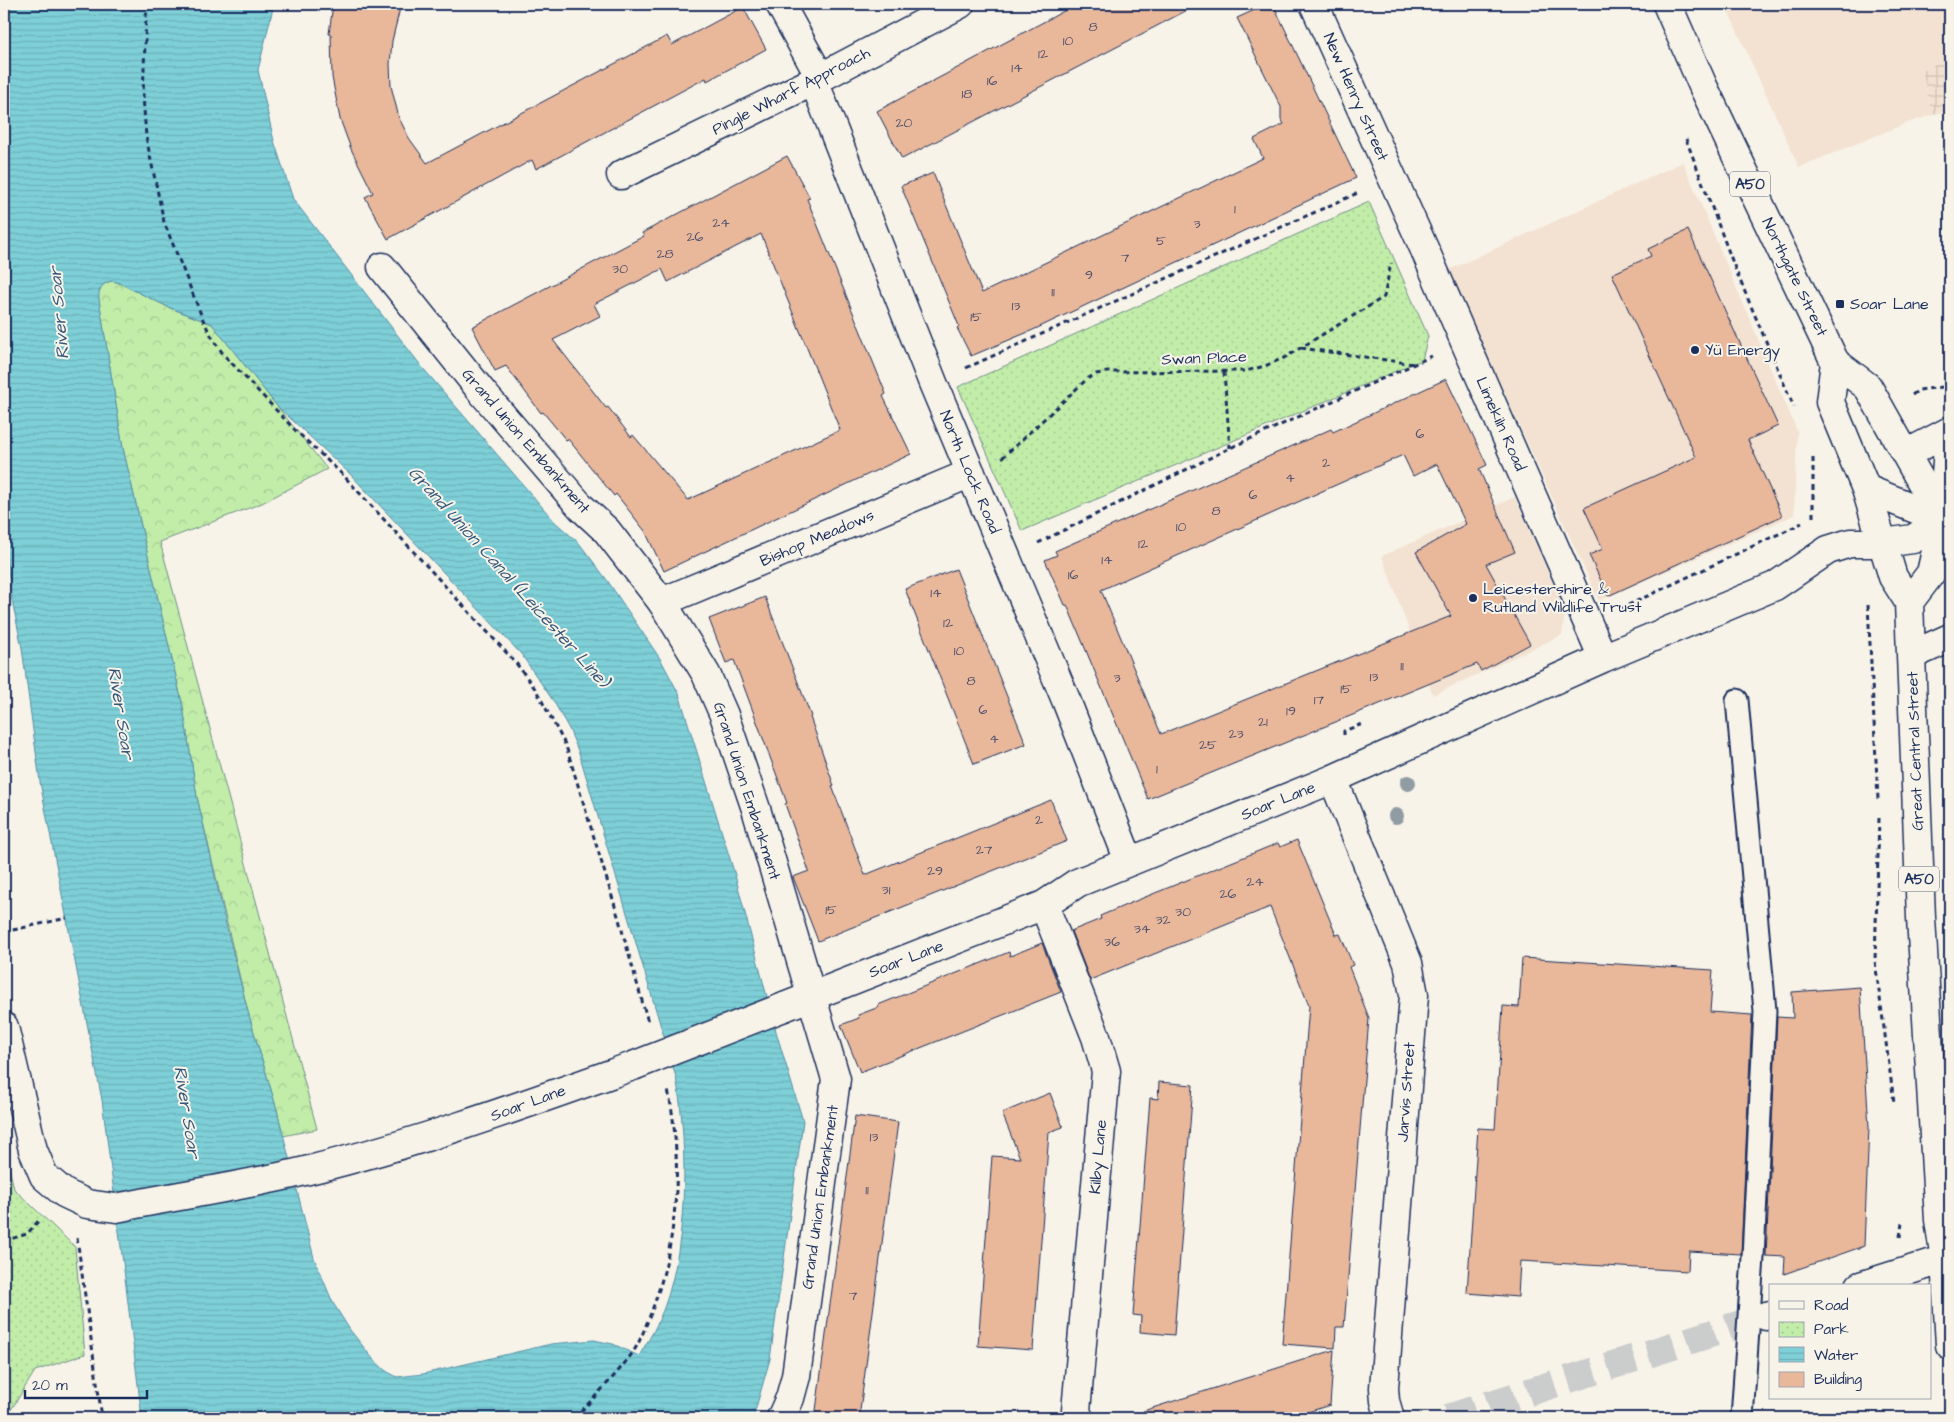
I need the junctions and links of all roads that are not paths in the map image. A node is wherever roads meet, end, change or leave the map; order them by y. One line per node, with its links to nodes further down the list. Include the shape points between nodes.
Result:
1 (780, 4): 5 (street, North Lock Road)
2 (960, 4): 5 (street, Pingle Wharf Approach)
3 (1314, 4): 7 (street, New Henry Street)
4 (1667, 4): 9 (street, Northgate Street / A50)
5 (817, 79): 6 (street, Pingle Wharf Approach); 12 (street, North Lock Road)
6 (621, 175)
7 (1395, 184): 20 (street, Limekiln Road)
8 (382, 267): 16 (street, Grand Union Embankment, via 489,400 581,507 607,531)
9 (1835, 362): 11 (street, Northgate Street / A50, via 1868,387); 13 (street, Great Central Street / A50, via 1830,402)
10 (1950, 432): 11 (street); 14 (street)
11 (1906, 454): 14 (street, A50)
12 (971, 473): 16 (street, Bishop Meadows); 23 (street, North Lock Road)
13 (1866, 489): 14 (street); 15 (street, Great Central Street / A50)
14 (1948, 523): 15 (street, Soar Lane, via 1913,539); 17 (street, via 1931,573)
15 (1883, 544): 17 (street, Great Central Street / A50, via 1893,577); 20 (street, Soar Lane, via 1850,544 1828,550 1775,586)
16 (662, 602): 25 (street, Grand Union Embankment, via 706,674 724,715)
17 (1909, 602): 19 (street, Great Central Street / A50)
18 (1950, 638): 19 (street)
19 (1912, 655): 27 (street, Great Central Street / A50, via 1921,918)
20 (1603, 658): 22 (street, Soar Lane)
21 (1737, 700): 34 (lane, via 1765,1011)
22 (1333, 779): 23 (street, Soar Lane); 33 (street, Jarvis Street, via 1408,963 1414,995 1384,1388)
23 (1129, 861): 24 (street, Soar Lane, via 1077,883)
24 (1044, 905): 25 (street, Soar Lane); 32 (street, Kilby Lane, via 1096,1037 1106,1072 1076,1411)
25 (812, 996): 26 (street, Soar Lane, bridge, via 632,1066 389,1149 292,1174 116,1208 87,1204 44,1176 33,1150); 31 (street, Grand Union Embankment, via 836,1079 796,1376)
26 (4, 1027)
27 (1943, 1159): 28 (street, Great Central Street, via 1939,1220)
28 (1948, 1258): 29 (street); 30 (street)
29 (1866, 1284)
30 (1950, 1345)
31 (781, 1418)
32 (1079, 1418)
33 (1390, 1418)
34 (1742, 1418)

